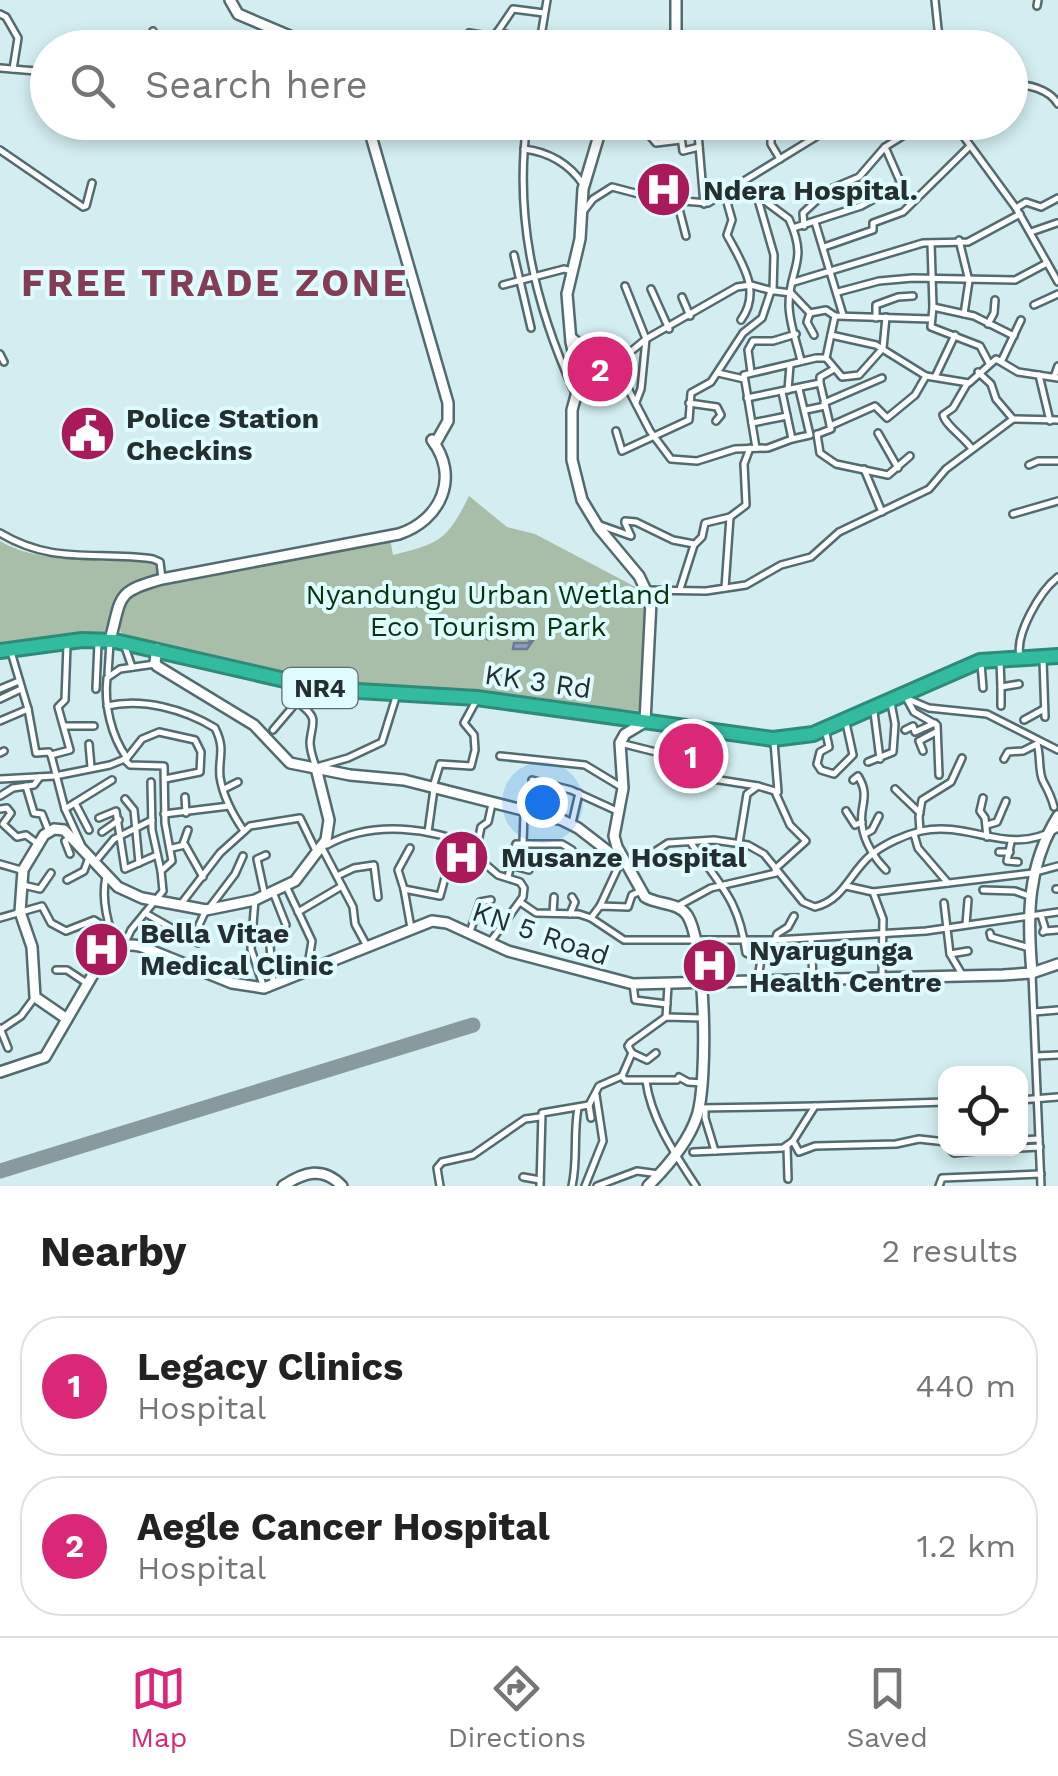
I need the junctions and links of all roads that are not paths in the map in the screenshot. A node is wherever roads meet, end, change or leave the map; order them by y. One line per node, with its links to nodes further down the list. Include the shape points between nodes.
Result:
1 (230, 0): 7 (main road, via 238,14)
2 (547, 0): 5 (street)
3 (676, 0): 10 (main road)
4 (935, 0): 11 (street)
5 (544, 13): 8 (street, via 514,9); 9 (street)
6 (0, 14): 13 (street, via 18,38)
7 (276, 30)
8 (498, 30)
9 (542, 30)
10 (679, 30)
11 (938, 30)
12 (0, 68): 13 (street)
13 (13, 69): 14 (street)
14 (30, 70)
15 (1028, 86): 16 (street, via 1046,91)
16 (1058, 104)
17 (371, 140): 153 (main road, via 446,394 449,415 435,446 446,474 444,492 432,516 412,530)
18 (525, 140): 29 (street)
19 (598, 140): 35 (main road)
20 (681, 140): 27 (street, via 683,151)
21 (698, 140): 27 (street)
22 (771, 140): 31 (street)
23 (812, 140): 31 (street)
24 (897, 140): 28 (street)
25 (966, 140): 26 (street)
26 (970, 146): 41 (street); 42 (street)
27 (699, 147): 40 (street)
28 (886, 147): 34 (street); 46 (street, via 859,178 828,190 805,210)
29 (524, 148): 35 (street, via 570,167); 58 (street)
30 (0, 150): 32 (street, via 83,207)
31 (780, 160): 33 (street)
32 (92, 182)
33 (742, 184): 36 (street); 37 (street)
34 (901, 184): 41 (street); 44 (street)
35 (584, 186): 43 (main road)
36 (725, 195): 40 (street); 64 (street, via 732,220 728,235)
37 (758, 196): 47 (street); 67 (street, via 774,255)
38 (1058, 198): 42 (street, via 1041,206 1026,202)
39 (676, 201): 40 (street); 43 (street, via 612,186); 49 (street)
40 (704, 204)
41 (910, 204): 52 (street, via 873,223 873,230)
42 (1018, 211): 48 (street); 50 (street, via 972,240)
43 (582, 214): 56 (main road)
44 (816, 222): 46 (street); 52 (street)
45 (1057, 223): 48 (street)
46 (804, 226): 47 (street)
47 (793, 228): 61 (street, via 800,258)
48 (1031, 232): 54 (street)
49 (686, 236)
50 (959, 240): 51 (street); 59 (street)
51 (931, 242): 55 (street); 57 (street)
52 (824, 247): 55 (street)
53 (514, 255): 60 (street)
54 (1047, 263): 59 (street, via 1014,280); 62 (street)
55 (831, 268): 61 (street); 68 (street)
56 (572, 270): 58 (street); 89 (main road, via 566,294)
57 (933, 276): 59 (street); 68 (street); 75 (street)
58 (533, 278): 60 (street); 121 (street)
59 (968, 280): 77 (street)
60 (518, 281): 63 (street); 86 (street)
61 (794, 282): 69 (street)
62 (1058, 282)
63 (503, 285)
64 (751, 285): 67 (street); 79 (street); 83 (street, via 750,306)
65 (626, 286): 95 (street)
66 (651, 289): 87 (street)
67 (772, 291): 69 (street); 88 (street, via 762,318)
68 (838, 292): 78 (street)
69 (791, 293): 76 (street); 90 (street)
70 (1058, 294): 74 (street)
71 (913, 296): 80 (street, via 876,306)
72 (682, 297): 79 (street)
73 (995, 300): 85 (street)
74 (1034, 305)
75 (933, 306): 77 (street); 82 (street)
76 (810, 312): 78 (street); 93 (street)
77 (964, 314): 85 (street)
78 (839, 315): 80 (street); 91 (street)
79 (690, 316): 87 (street)
80 (876, 318): 81 (street)
81 (886, 318): 82 (street); 97 (street)
82 (930, 318): 92 (street, via 930,327)
83 (740, 320)
84 (1021, 320): 94 (street)
85 (988, 324): 94 (street)
86 (531, 328)
87 (669, 329): 95 (street)
88 (747, 329): 96 (street); 110 (street)
89 (570, 334): 106 (street); 121 (main road, via 580,376)
90 (796, 334): 96 (street); 100 (street)
91 (831, 335): 97 (street); 99 (street)
92 (955, 335): 103 (street, via 980,346); 114 (street)
93 (814, 336)
94 (1014, 336): 101 (street)
95 (646, 339): 106 (street); 123 (street)
96 (754, 341): 108 (street, via 748,350)
97 (883, 348): 107 (street, via 859,375 842,377); 112 (street)
98 (0, 354): 102 (street)
99 (826, 358): 100 (street); 107 (street)
100 (801, 360): 104 (street)
101 (1002, 360): 103 (street); 111 (street)
102 (4, 362)
103 (990, 363): 109 (street)
104 (790, 365): 108 (street); 120 (street)
105 (1058, 366): 115 (street)
106 (612, 367): 123 (street)
107 (835, 368): 117 (street)
108 (751, 372): 116 (street)
109 (978, 372): 118 (street); 128 (street)
110 (718, 373): 116 (street); 124 (street, via 691,393)
111 (1038, 375): 115 (street); 129 (street)
112 (926, 376): 114 (street); 132 (street, via 915,396 887,418 875,406)
113 (882, 378): 125 (street)
114 (935, 378): 118 (street)
115 (1056, 378)
116 (744, 379): 122 (street)
117 (820, 384): 119 (street); 125 (street)
118 (967, 384): 139 (street, via 943,415)
119 (800, 389): 120 (street); 126 (street)
120 (785, 391): 122 (street); 127 (street)
121 (577, 396): 149 (main road, via 574,480)
122 (747, 398): 131 (street)
123 (636, 402): 136 (street)
124 (689, 403): 130 (street, via 718,408); 136 (street, via 689,420)
125 (824, 404): 126 (street); 132 (street)
126 (806, 410): 135 (street)
127 (787, 416): 131 (street); 137 (street)
128 (1013, 419): 129 (street); 139 (street)
129 (1054, 420)
130 (716, 421)
131 (752, 423): 138 (street)
132 (830, 426): 135 (street)
133 (616, 431): 136 (street, via 622,451)
134 (878, 433): 143 (street)
135 (813, 435): 137 (street); 144 (street, via 821,454)
136 (654, 438): 138 (street, via 681,462)
137 (792, 440): 138 (street)
138 (753, 448): 148 (street, via 744,464 746,505)
139 (972, 450): 146 (street, via 929,489)
140 (910, 456): 143 (street)
141 (1058, 462): 142 (street)
142 (1028, 465)
143 (898, 468): 144 (street, via 888,475)
144 (864, 470): 146 (street)
145 (1058, 502): 147 (street)
146 (882, 512): 156 (street, via 838,532 810,556)
147 (1013, 514)
148 (730, 517): 151 (street, via 706,523); 156 (street)
149 (597, 524): 151 (street, via 632,536 624,522 635,521); 154 (main road)
150 (0, 533): 153 (street, via 52,554 154,559)
151 (694, 544): 155 (street)
152 (1058, 577): 162 (street, via 1019,638)
153 (162, 579): 157 (main road, via 125,593)
154 (646, 590): 155 (street); 187 (main road, via 652,606)
155 (680, 590): 156 (street)
156 (724, 590)
157 (113, 636): 158 (highway, KK 3 Rd / NR4); 163 (highway, KK 3 Rd / NR4); 165 (street); 166 (street); 173 (street)
158 (67, 642): 159 (highway, KK 3 Rd / NR4); 190 (street, via 65,700 58,707)
159 (5, 650): 167 (street)
160 (1051, 656): 162 (highway, KK 3 Rd / NR4); 183 (street)
161 (1000, 658): 162 (highway, KK 3 Rd / NR4); 164 (highway, KK 3 Rd / NR4); 169 (street)
162 (1020, 658)
163 (154, 659): 165 (street); 174 (highway, KK 3 Rd / NR4); 210 (main road, via 254,725 290,763)
164 (980, 662): 171 (street); 178 (highway, KK 3 Rd / NR4)
165 (132, 663): 166 (street)
166 (108, 674): 179 (street)
167 (18, 680): 170 (street); 172 (street)
168 (1019, 684): 169 (street)
169 (1001, 687): 180 (street)
170 (0, 688)
171 (982, 688)
172 (21, 689): 177 (street); 181 (street)
173 (96, 689)
174 (305, 689): 175 (highway, KK 3 Rd / NR4); 192 (street); 210 (street, via 301,705 314,717 310,742)
175 (396, 694): 176 (highway, KK 3 Rd / NR4); 210 (street, via 382,742)
176 (477, 698): 187 (highway, KK 3 Rd / NR4); 223 (street, via 464,723 474,734 472,764 440,764)
177 (0, 699)
178 (900, 699): 182 (highway, KK 3 Rd / NR4); 189 (street); 198 (street, via 987,714); 206 (street, via 894,752)
179 (107, 706): 204 (street); 225 (street, via 176,709 212,725 223,750)
180 (1000, 706)
181 (28, 709): 186 (street); 202 (street, via 35,752)
182 (873, 709): 188 (highway, KK 3 Rd / NR4); 206 (street)
183 (1044, 709): 184 (street); 185 (street)
184 (1045, 717)
185 (1024, 720)
186 (0, 721)
187 (644, 722): 196 (highway, KK 3 Rd / NR4); 197 (main road)
188 (845, 722): 193 (highway, KK 3 Rd / NR4); 193 (street, via 852,755 834,774 817,764 830,746)
189 (935, 723): 194 (street); 195 (street)
190 (64, 726): 191 (street); 202 (street, via 69,751)
191 (94, 726)
192 (273, 730)
193 (826, 730): 196 (highway, KK 3 Rd / NR4)
194 (905, 730)
195 (936, 732): 201 (street, via 919,741); 211 (street)
196 (774, 738): 228 (street)
197 (620, 743): 222 (street, via 664,754 713,779); 224 (main road)
198 (1038, 743): 200 (street); 207 (street); 242 (street, via 1041,778)
199 (89, 744): 209 (street)
200 (1058, 750)
201 (922, 751)
202 (51, 756): 213 (street)
203 (500, 756): 224 (street, via 586,765)
204 (125, 758): 209 (street); 215 (street, via 130,765 162,764); 215 (street, via 140,742 166,731 195,740 200,772)
205 (962, 758): 245 (street, via 951,782 925,796)
206 (880, 759): 208 (street)
207 (1004, 759)
208 (868, 762)
209 (91, 767): 213 (street)
210 (317, 768): 223 (main road); 276 (main road, via 329,827)
211 (939, 775)
212 (45, 776): 213 (street); 214 (street); 221 (street)
213 (55, 776): 238 (street)
214 (0, 779)
215 (165, 779): 244 (street)
216 (112, 780): 234 (street)
217 (532, 780): 227 (street)
218 (854, 780): 250 (street, via 858,775 865,788)
219 (151, 782): 249 (street)
220 (238, 782): 225 (street)
221 (26, 786): 229 (street); 258 (street)
222 (758, 786): 228 (street); 269 (street, via 746,796)
223 (433, 788): 235 (main road); 260 (street)
224 (623, 788): 240 (main road)
225 (224, 789): 236 (street)
226 (896, 789): 245 (street)
227 (579, 793): 240 (street); 251 (street)
228 (776, 794): 300 (street, via 806,841)
229 (0, 796)
230 (185, 797): 243 (street)
231 (983, 798): 252 (street)
232 (125, 799): 253 (street)
233 (1006, 801): 252 (street, via 997,822)
234 (75, 803): 238 (street); 255 (street)
235 (492, 804): 239 (main road); 275 (street)
236 (230, 806): 243 (street); 257 (street)
237 (0, 809): 270 (street, via 11,814 5,828)
238 (65, 810): 283 (street)
239 (524, 810): 251 (main road); 272 (street)
240 (617, 811): 292 (main road, via 615,841)
241 (846, 811): 250 (street, via 855,825)
242 (1056, 811): 264 (main road)
243 (186, 813): 244 (street)
244 (164, 814): 273 (street)
245 (920, 814): 261 (street)
246 (879, 816): 262 (street)
247 (99, 818): 248 (street, via 115,810)
248 (119, 820): 259 (street); 263 (street)
249 (152, 820): 253 (street); 282 (street)
250 (862, 822): 262 (street)
251 (572, 824): 292 (main road)
252 (987, 825): 266 (street)
253 (135, 828): 263 (street); 290 (street)
254 (1058, 828): 264 (street)
255 (90, 830)
256 (188, 830): 271 (street)
257 (244, 831): 276 (street, via 255,823 300,818); 306 (street)
258 (49, 832): 265 (main road, via 60,829); 270 (main road)
259 (102, 832)
260 (428, 832): 275 (street); 276 (street, via 374,830)
261 (917, 832): 266 (street, via 961,830); 280 (street); 309 (street, via 918,848)
262 (865, 834): 280 (street)
263 (120, 835): 283 (street); 290 (street, via 123,868)
264 (1046, 835): 268 (street); 302 (main road)
265 (71, 837): 281 (street, via 64,841); 283 (main road)
266 (987, 837): 268 (street)
267 (690, 842): 269 (street); 292 (street, via 664,844 642,860); 311 (street)
268 (1011, 842): 279 (street)
269 (739, 843): 300 (street, via 759,850)
270 (38, 844): 296 (main road)
271 (183, 844): 273 (street); 306 (street)
272 (523, 844): 277 (street); 293 (street, via 514,846)
273 (172, 848): 299 (street, via 170,866)
274 (410, 848): 286 (street)
275 (477, 848): 307 (street, via 478,860)
276 (320, 849): 304 (street); 312 (main road)
277 (572, 850)
278 (999, 852): 279 (street)
279 (1010, 852): 288 (street)
280 (872, 853): 298 (street); 314 (street)
281 (70, 854)
282 (157, 854): 290 (street); 299 (street)
283 (88, 856): 303 (main road); 308 (street, via 87,868)
284 (243, 856): 332 (street)
285 (266, 856): 319 (street, via 257,858)
286 (402, 859): 287 (street); 315 (street)
287 (411, 861)
288 (1008, 862): 289 (street); 305 (street)
289 (1018, 862)
290 (139, 863)
291 (449, 863): 315 (street, via 442,895)
292 (623, 863): 317 (main road); 329 (street)
293 (510, 865): 297 (street); 307 (street)
294 (0, 866): 296 (street)
295 (1058, 866): 302 (street)
296 (22, 870): 310 (main road)
297 (529, 870)
298 (886, 870)
299 (161, 871): 326 (street, via 163,892)
300 (776, 871): 311 (street); 314 (street, via 815,907)
301 (50, 873): 310 (street, via 40,889)
302 (1032, 873): 305 (street); 322 (main road)
303 (107, 875): 326 (main road); 349 (street)
304 (337, 876): 313 (street); 323 (street, via 374,864)
305 (1006, 876): 309 (street)
306 (204, 878): 331 (street)
307 (508, 878): 327 (street, via 523,884)
308 (67, 880)
309 (948, 883): 318 (street)
310 (21, 884): 333 (main road)
311 (723, 885): 330 (street); 356 (street)
312 (286, 886): 319 (main road); 334 (street)
313 (342, 886): 334 (street); 362 (street)
314 (846, 886): 318 (street)
315 (404, 890): 347 (street)
316 (983, 890): 322 (street)
317 (641, 891): 329 (street, via 627,908); 330 (main road, via 651,901)
318 (873, 892): 351 (street)
319 (264, 896): 332 (main road); 346 (street); 378 (street, via 251,946)
320 (554, 896): 335 (street)
321 (572, 896): 338 (street)
322 (1029, 896): 343 (main road)
323 (378, 897)
324 (491, 900): 354 (street, via 480,902)
325 (968, 900): 344 (street)
326 (153, 902): 331 (main road); 337 (street)
327 (520, 902): 335 (street, via 533,912); 361 (street)
328 (944, 903): 348 (street)
329 (600, 906): 342 (street)
330 (676, 906): 358 (main road, via 687,914)
331 (179, 907): 332 (main road)
332 (208, 910): 345 (street)
333 (20, 912): 341 (street); 349 (street, via 42,906 51,923 66,931 94,920); 379 (main road, via 32,947)
334 (298, 912): 368 (street, via 312,941)
335 (553, 912): 338 (street)
336 (1058, 912): 339 (street)
337 (146, 913): 359 (street); 360 (street)
338 (570, 914): 342 (street)
339 (1041, 915): 343 (street); 350 (street, via 1044,932)
340 (794, 916): 357 (street)
341 (0, 918)
342 (591, 918): 358 (street, via 624,940)
343 (1028, 918): 344 (street); 363 (main road)
344 (966, 924): 348 (street)
345 (199, 925)
346 (286, 925)
347 (411, 928): 354 (main road, KN 5 Road, via 441,921); 362 (main road, KN 5 Road)
348 (946, 928): 351 (street); 365 (street)
349 (110, 930): 360 (street)
350 (1057, 930)
351 (883, 932): 355 (street); 371 (street)
352 (990, 933): 363 (street)
353 (269, 934): 378 (street)
354 (469, 934): 361 (main road, KN 5 Road)
355 (811, 938): 357 (street); 373 (street)
356 (746, 940): 357 (street); 358 (street); 374 (street, via 747,954 762,959)
357 (775, 940)
358 (698, 941): 376 (main road)
359 (198, 943)
360 (119, 944): 372 (main road); 378 (main road, via 243,987)
361 (489, 944): 375 (main road, KN 5 Road)
362 (367, 946): 368 (main road, KN 5 Road)
363 (1030, 948): 369 (main road)
364 (968, 951): 365 (street)
365 (950, 954): 370 (street)
366 (1058, 964): 369 (main road, KN 5 Road)
367 (56, 970): 372 (street)
368 (306, 972): 378 (main road, KN 5 Road)
369 (1032, 973): 370 (main road, KN 5 Road); 382 (street)
370 (963, 976): 371 (main road, KN 5 Road)
371 (882, 979): 373 (main road, KN 5 Road)
372 (90, 981): 385 (main road)
373 (813, 981): 374 (main road, KN 5 Road)
374 (758, 982): 376 (main road, KN 5 Road)
375 (633, 984): 377 (main road, KN 5 Road); 380 (street, via 635,1000)
376 (700, 984): 377 (main road, KN 5 Road); 384 (main road)
377 (668, 986): 380 (street)
378 (268, 987)
379 (35, 997): 385 (main road); 386 (street)
380 (668, 1004): 383 (street)
381 (1058, 1010): 382 (street)
382 (1034, 1012): 392 (street)
383 (666, 1017): 384 (street); 389 (street)
384 (702, 1018): 396 (main road)
385 (67, 1019): 393 (main road, via 45,1056)
386 (0, 1029): 387 (street)
387 (2, 1039): 388 (street)
388 (8, 1048)
389 (630, 1050): 390 (street, via 647,1060); 394 (street)
390 (656, 1054)
391 (1058, 1055): 392 (street)
392 (1036, 1056): 399 (street)
393 (0, 1072)
394 (622, 1076): 395 (street); 397 (street, via 599,1086)
395 (646, 1081): 396 (street, via 679,1077); 415 (street)
396 (702, 1083): 405 (main road)
397 (596, 1095): 402 (street); 426 (street, via 603,1141)
398 (1058, 1097): 399 (street)
399 (1038, 1099): 400 (street); 410 (street)
400 (1028, 1100)
401 (938, 1102): 403 (street)
402 (589, 1105): 404 (street); 407 (street)
403 (815, 1106): 405 (street); 411 (street)
404 (576, 1108): 406 (street, via 549,1109); 425 (street)
405 (702, 1108): 413 (street); 415 (main road)
406 (540, 1117): 421 (street); 424 (street, via 525,1119 478,1152 449,1159 438,1168)
407 (591, 1118)
408 (938, 1141): 411 (street, via 799,1152)
409 (1028, 1141): 410 (street)
410 (1040, 1143): 412 (street); 417 (street)
411 (790, 1144): 413 (street); 419 (street)
412 (1028, 1146)
413 (716, 1151): 414 (street)
414 (693, 1152)
415 (674, 1154): 416 (main road); 429 (street)
416 (659, 1174): 427 (street, via 637,1171); 428 (main road)
417 (1041, 1174): 430 (street, via 942,1178); 431 (street)
418 (523, 1178): 421 (street)
419 (788, 1179)
420 (299, 1182): 422 (main road); 423 (main road, via 315,1172)
421 (540, 1183)
422 (283, 1186)
423 (342, 1186)
424 (440, 1186)
425 (572, 1186)
426 (585, 1186)
427 (598, 1186)
428 (648, 1186)
429 (696, 1186)
430 (939, 1186)
431 (1041, 1186)

